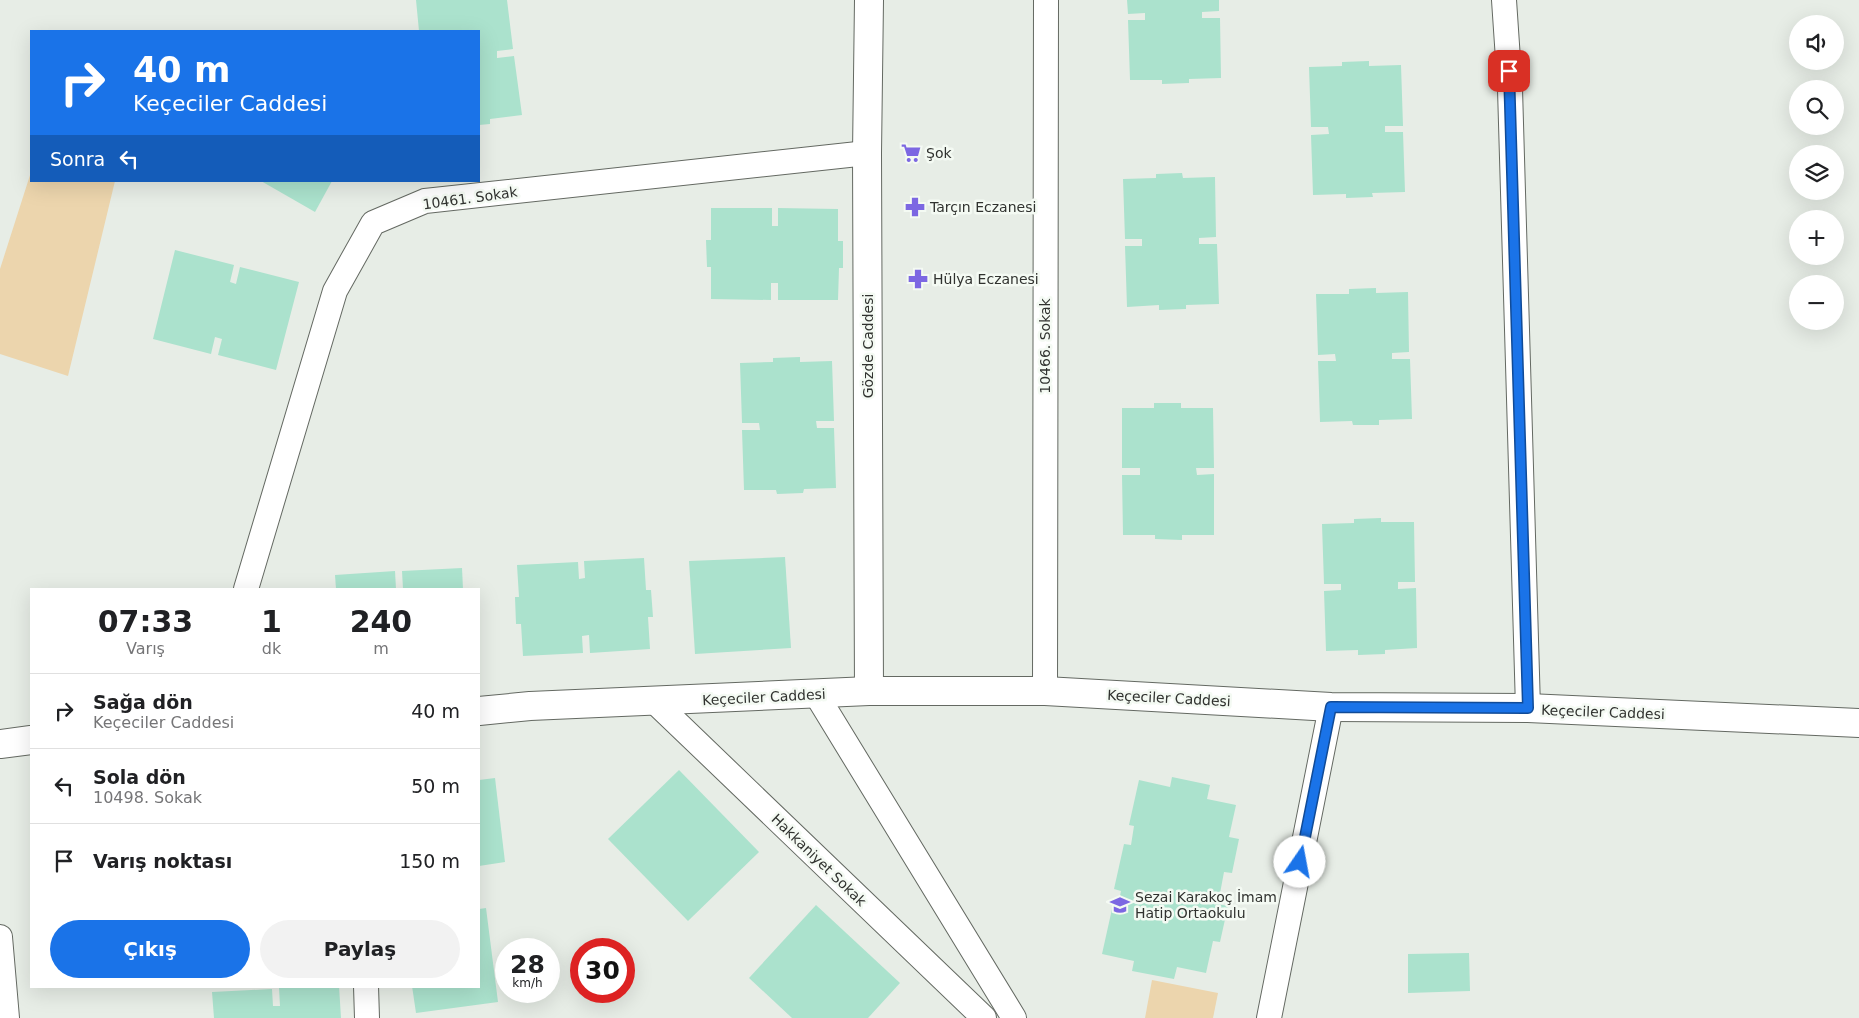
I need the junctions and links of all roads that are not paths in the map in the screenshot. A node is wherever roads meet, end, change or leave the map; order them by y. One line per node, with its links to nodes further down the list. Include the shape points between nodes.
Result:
1 (869, 0): 4 (street, Gözde Caddesi)
2 (1046, 0): 7 (street, 10466. Sokak)
3 (1504, 0): 11 (street, via 1510,90)
4 (868, 152): 5 (street, 10461. Sokak, via 425,201 372,223 335,291); 6 (street, Gözde Caddesi)
5 (246, 588)
6 (869, 691): 7 (street, Keçeciler Caddesi); 8 (street, Keçeciler Caddesi)
7 (1045, 692): 10 (street, Keçeciler Caddesi)
8 (816, 694): 9 (street, Keçeciler Caddesi); 21 (street)
9 (654, 702): 12 (street, Keçeciler Caddesi); 20 (street, Hakkaniyet Sokak)
10 (1331, 707): 11 (street, Keçeciler Caddesi); 22 (street)
11 (1528, 708): 13 (street, Keçeciler Caddesi)
12 (480, 711)
13 (1859, 723)
14 (30, 740): 15 (street)
15 (0, 744)
16 (0, 937): 18 (street)
17 (366, 988): 19 (street)
18 (7, 1018)
19 (367, 1018)
20 (984, 1018)
21 (1014, 1018)
22 (1269, 1018)

